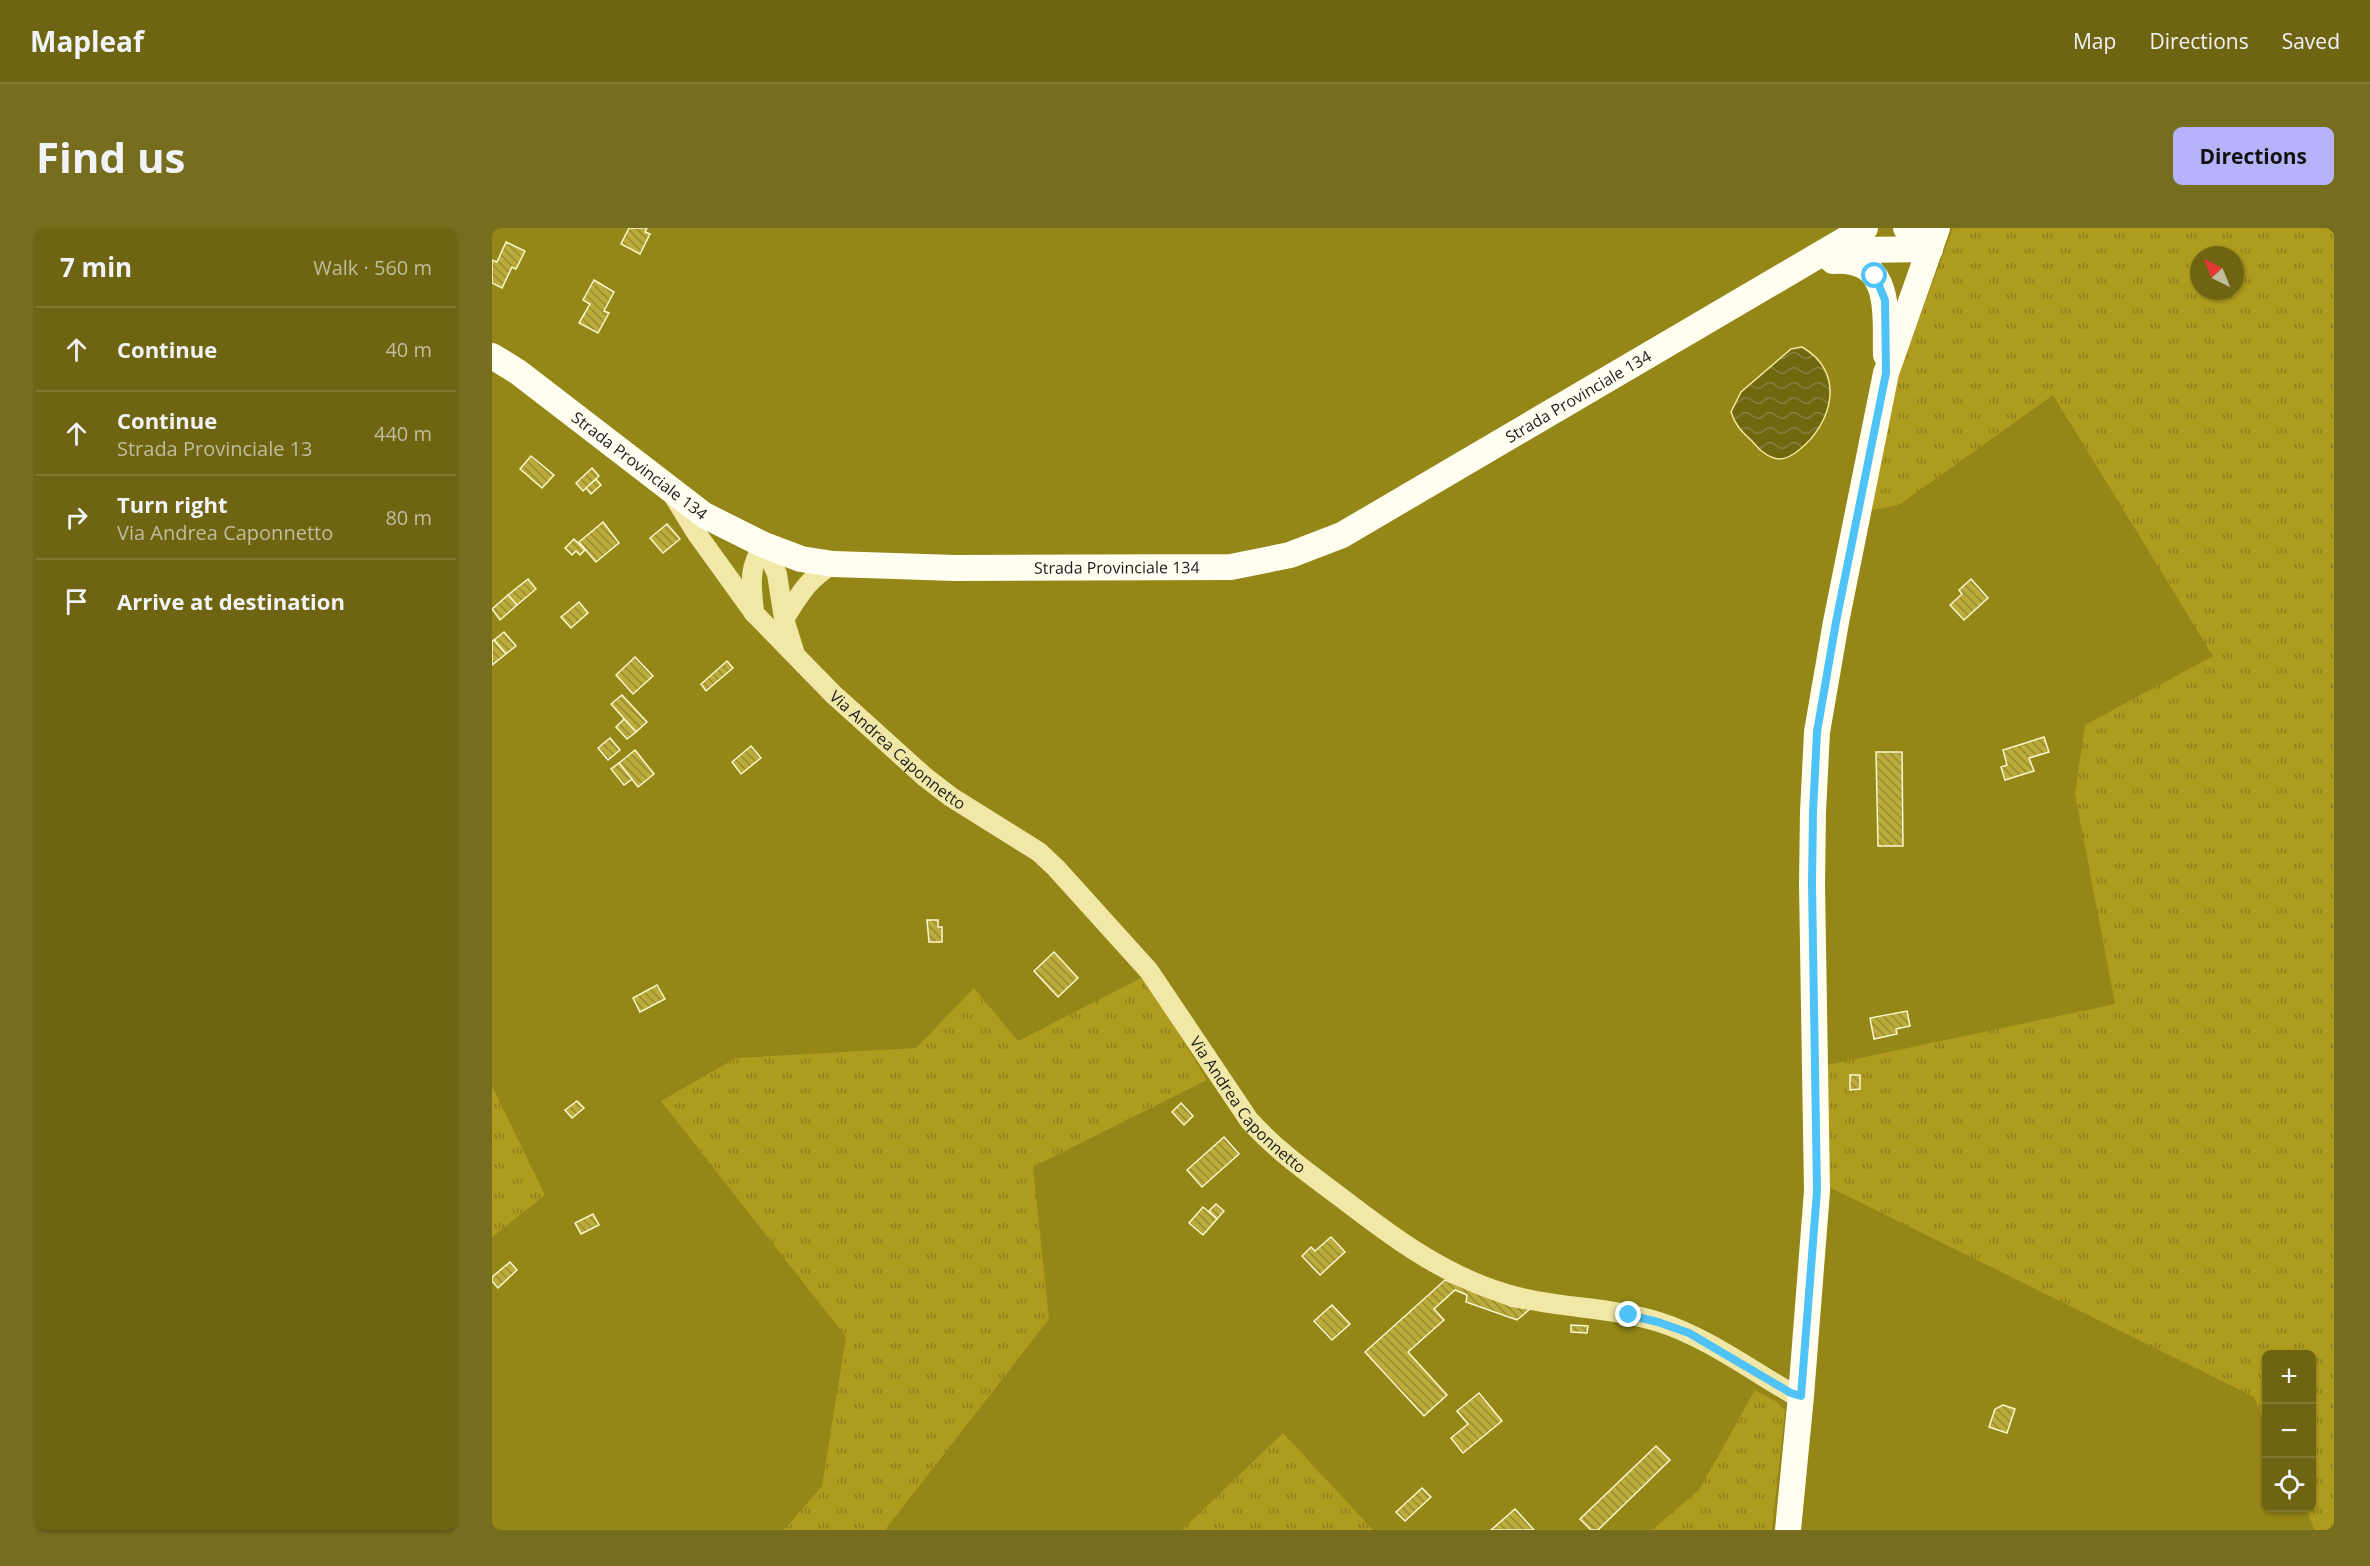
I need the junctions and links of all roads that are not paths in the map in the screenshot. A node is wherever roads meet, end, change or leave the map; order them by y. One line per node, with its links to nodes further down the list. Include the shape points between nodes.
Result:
1 (1865, 228): 5 (main road)
2 (1906, 228): 3 (main road)
3 (1934, 238): 4 (main road, via 1862,250); 7 (main road)
4 (1827, 261): 5 (main road); 7 (main road, via 1857,262 1868,268 1880,285 1885,300)
5 (1739, 304): 10 (main road, Strada Provinciale 134, via 1342,536 1290,555 1231,567 955,568)
6 (492, 356): 8 (main road, Strada Provinciale 134)
7 (1886, 373): 14 (main road, via 1817,732 1812,884 1817,1191)
8 (669, 490): 9 (main road, Strada Provinciale 134, via 704,515); 11 (street, Via Andrea Caponnetto)
9 (764, 545): 10 (main road, Strada Provinciale 134, via 801,559); 11 (street, via 751,571); 12 (street, via 777,574)
10 (833, 564): 12 (street, via 804,587)
11 (754, 613): 13 (street, Via Andrea Caponnetto)
12 (784, 619): 13 (street)
13 (796, 656): 14 (street, Via Andrea Caponnetto, via 925,777 1039,852 1056,868 1149,971 1229,1092 1262,1134 1287,1158 1369,1220 1438,1264 1494,1290 1529,1300 1658,1322 1689,1333)
14 (1801, 1396): 15 (main road)
15 (1788, 1530)

